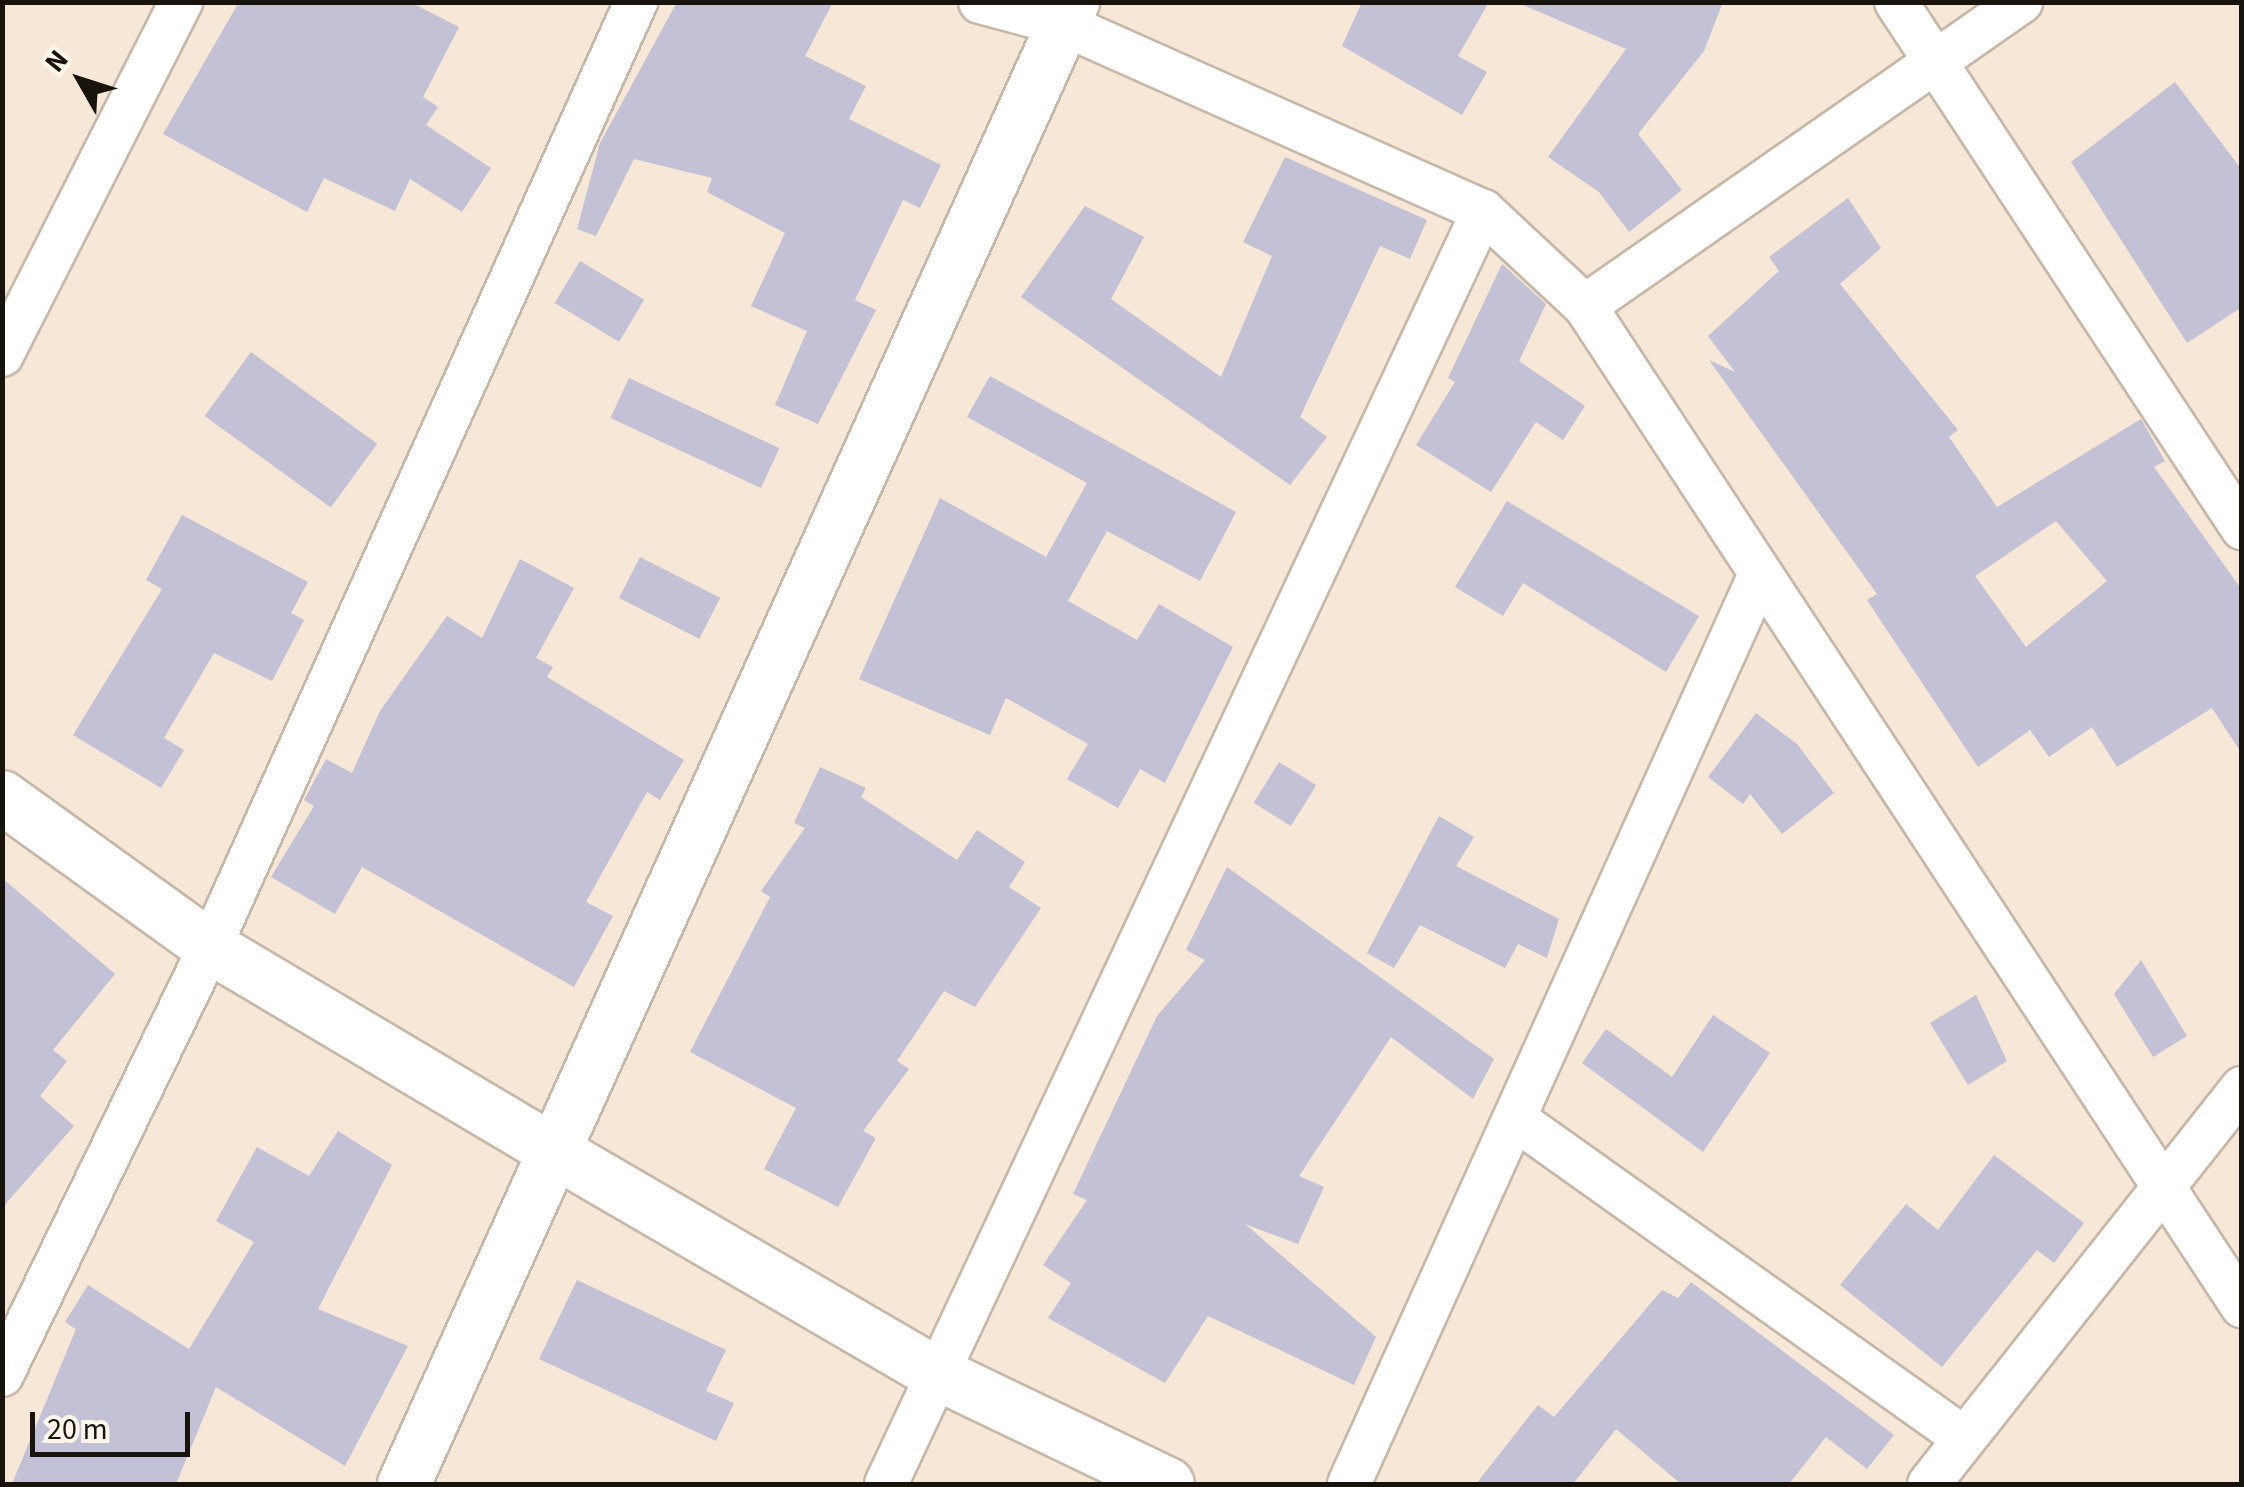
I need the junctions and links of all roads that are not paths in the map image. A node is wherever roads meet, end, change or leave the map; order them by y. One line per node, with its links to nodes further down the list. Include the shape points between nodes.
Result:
1 (181, 2): 10 (street)
2 (636, 2): 14 (street)
3 (980, 2): 6 (street)
4 (1896, 2): 7 (street)
5 (2020, 2): 7 (street)
6 (1069, 14): 8 (street); 17 (street)
7 (1938, 60): 9 (street); 11 (street)
8 (1482, 211): 9 (street); 20 (street)
9 (1585, 306): 12 (street)
10 (2, 355)
11 (2242, 528)
12 (1760, 574): 16 (street); 18 (street)
13 (2, 797): 14 (street)
14 (210, 946): 17 (street); 21 (street)
15 (2242, 1088): 18 (street)
16 (1514, 1118): 22 (street); 26 (street)
17 (554, 1150): 20 (street); 23 (street)
18 (2160, 1182): 19 (street); 22 (street)
19 (2242, 1306)
20 (936, 1373): 24 (street); 25 (street)
21 (2, 1375)
22 (1964, 1438): 27 (street)
23 (404, 1484)
24 (886, 1484)
25 (1168, 1484)
26 (1349, 1484)
27 (1929, 1484)

